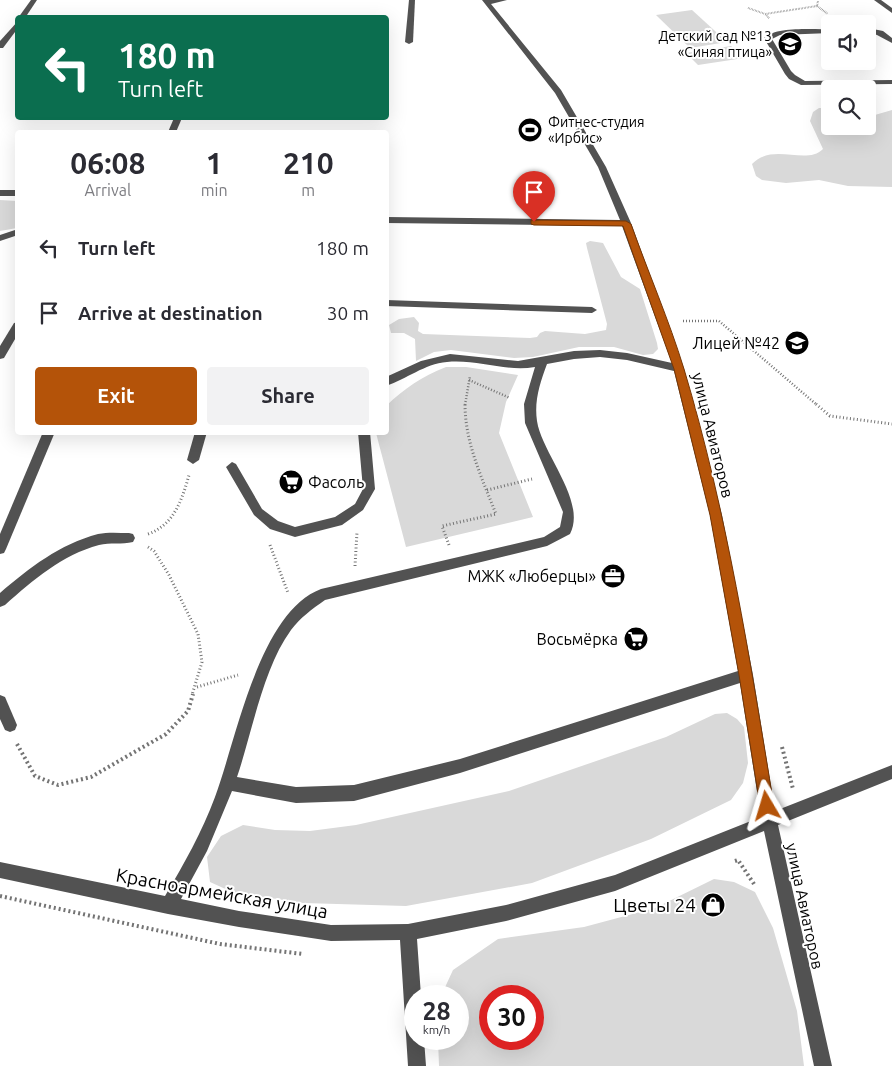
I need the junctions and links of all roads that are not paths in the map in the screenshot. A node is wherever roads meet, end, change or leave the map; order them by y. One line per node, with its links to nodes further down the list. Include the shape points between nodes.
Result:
1 (34, 0): 7 (street)
2 (412, 0): 12 (street)
3 (504, 0): 5 (street)
4 (876, 0): 6 (street)
5 (486, 1): 18 (street, улица Авиаторов, via 558,92 602,167)
6 (892, 11)
7 (23, 15)
8 (15, 27): 13 (street)
9 (821, 31): 14 (street, via 780,33 768,38 792,77 804,83)
10 (876, 32): 11 (street)
11 (892, 41)
12 (409, 42)
13 (0, 46)
14 (892, 82)
15 (0, 193): 16 (street)
16 (15, 193)
17 (389, 220): 18 (street)
18 (626, 224): 28 (street, улица Авиаторов)
19 (15, 233): 20 (street)
20 (0, 238)
21 (389, 303): 22 (street)
22 (592, 310)
23 (15, 326): 25 (street)
24 (15, 328): 26 (street)
25 (0, 329)
26 (0, 356)
27 (542, 363): 28 (street, via 575,355 608,355); 29 (street, via 517,365 450,358 427,362); 43 (street, via 530,404 531,423 569,512 566,530 547,541 322,596 296,614 278,638 266,666)
28 (679, 369): 39 (street, улица Авиаторов, via 716,515)
29 (389, 381)
30 (48, 435): 35 (street)
31 (200, 435): 33 (street)
32 (364, 435): 34 (street, via 369,489 360,507 338,521 295,532 274,525 258,512)
33 (193, 460)
34 (232, 468)
35 (5, 523): 37 (street)
36 (129, 538): 38 (street, via 100,539 68,551 31,574)
37 (0, 549)
38 (0, 601)
39 (746, 675): 43 (street, via 460,766 354,793 296,795); 44 (street, улица Авиаторов)
40 (0, 702): 41 (street)
41 (10, 725)
42 (892, 772): 44 (street, Красноармейская улица)
43 (228, 783): 46 (street, via 208,833)
44 (769, 820): 47 (street, Красноармейская улица, via 615,883 506,913); 51 (street, улица Авиаторов)
45 (0, 870): 46 (street, Красноармейская улица)
46 (168, 906): 47 (street, Красноармейская улица, via 331,933)
47 (408, 932): 48 (street)
48 (412, 985)
49 (416, 1050): 50 (street)
50 (417, 1066)
51 (823, 1066)

